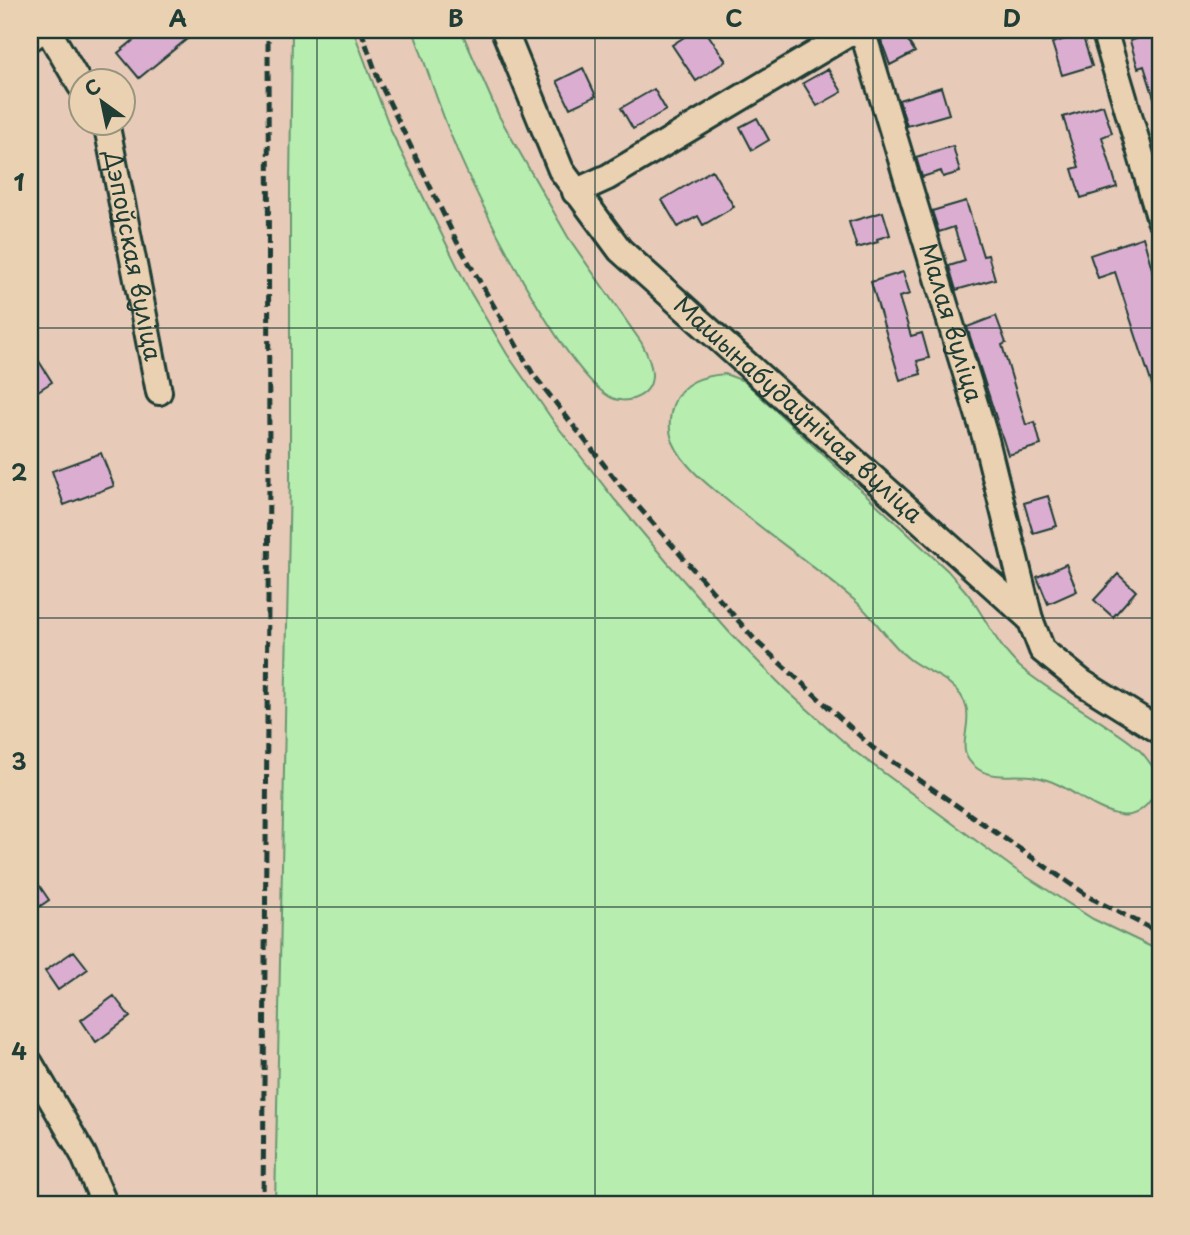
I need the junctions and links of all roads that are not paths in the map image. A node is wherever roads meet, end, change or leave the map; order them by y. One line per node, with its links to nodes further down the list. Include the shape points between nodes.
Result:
1 (37, 30): 7 (street)
2 (48, 30): 8 (street)
3 (504, 30): 10 (street, Машынабудаўнічая вуліца, via 561,170)
4 (855, 30): 10 (street, via 608,177)
5 (862, 30): 13 (street, Малая вуліца, via 986,440)
6 (1104, 30): 11 (street)
7 (30, 35)
8 (69, 66)
9 (109, 136): 12 (street, Дэпоўская вуліца)
10 (575, 192): 13 (street, Машынабудаўнічая вуліца, via 620,250)
11 (1160, 220)
12 (159, 392)
13 (1030, 620): 14 (street, Машынабудаўнічая вуліца, via 1042,650 1083,683)
14 (1160, 731)
15 (30, 1063): 16 (street, via 83,1154)
16 (105, 1205)

